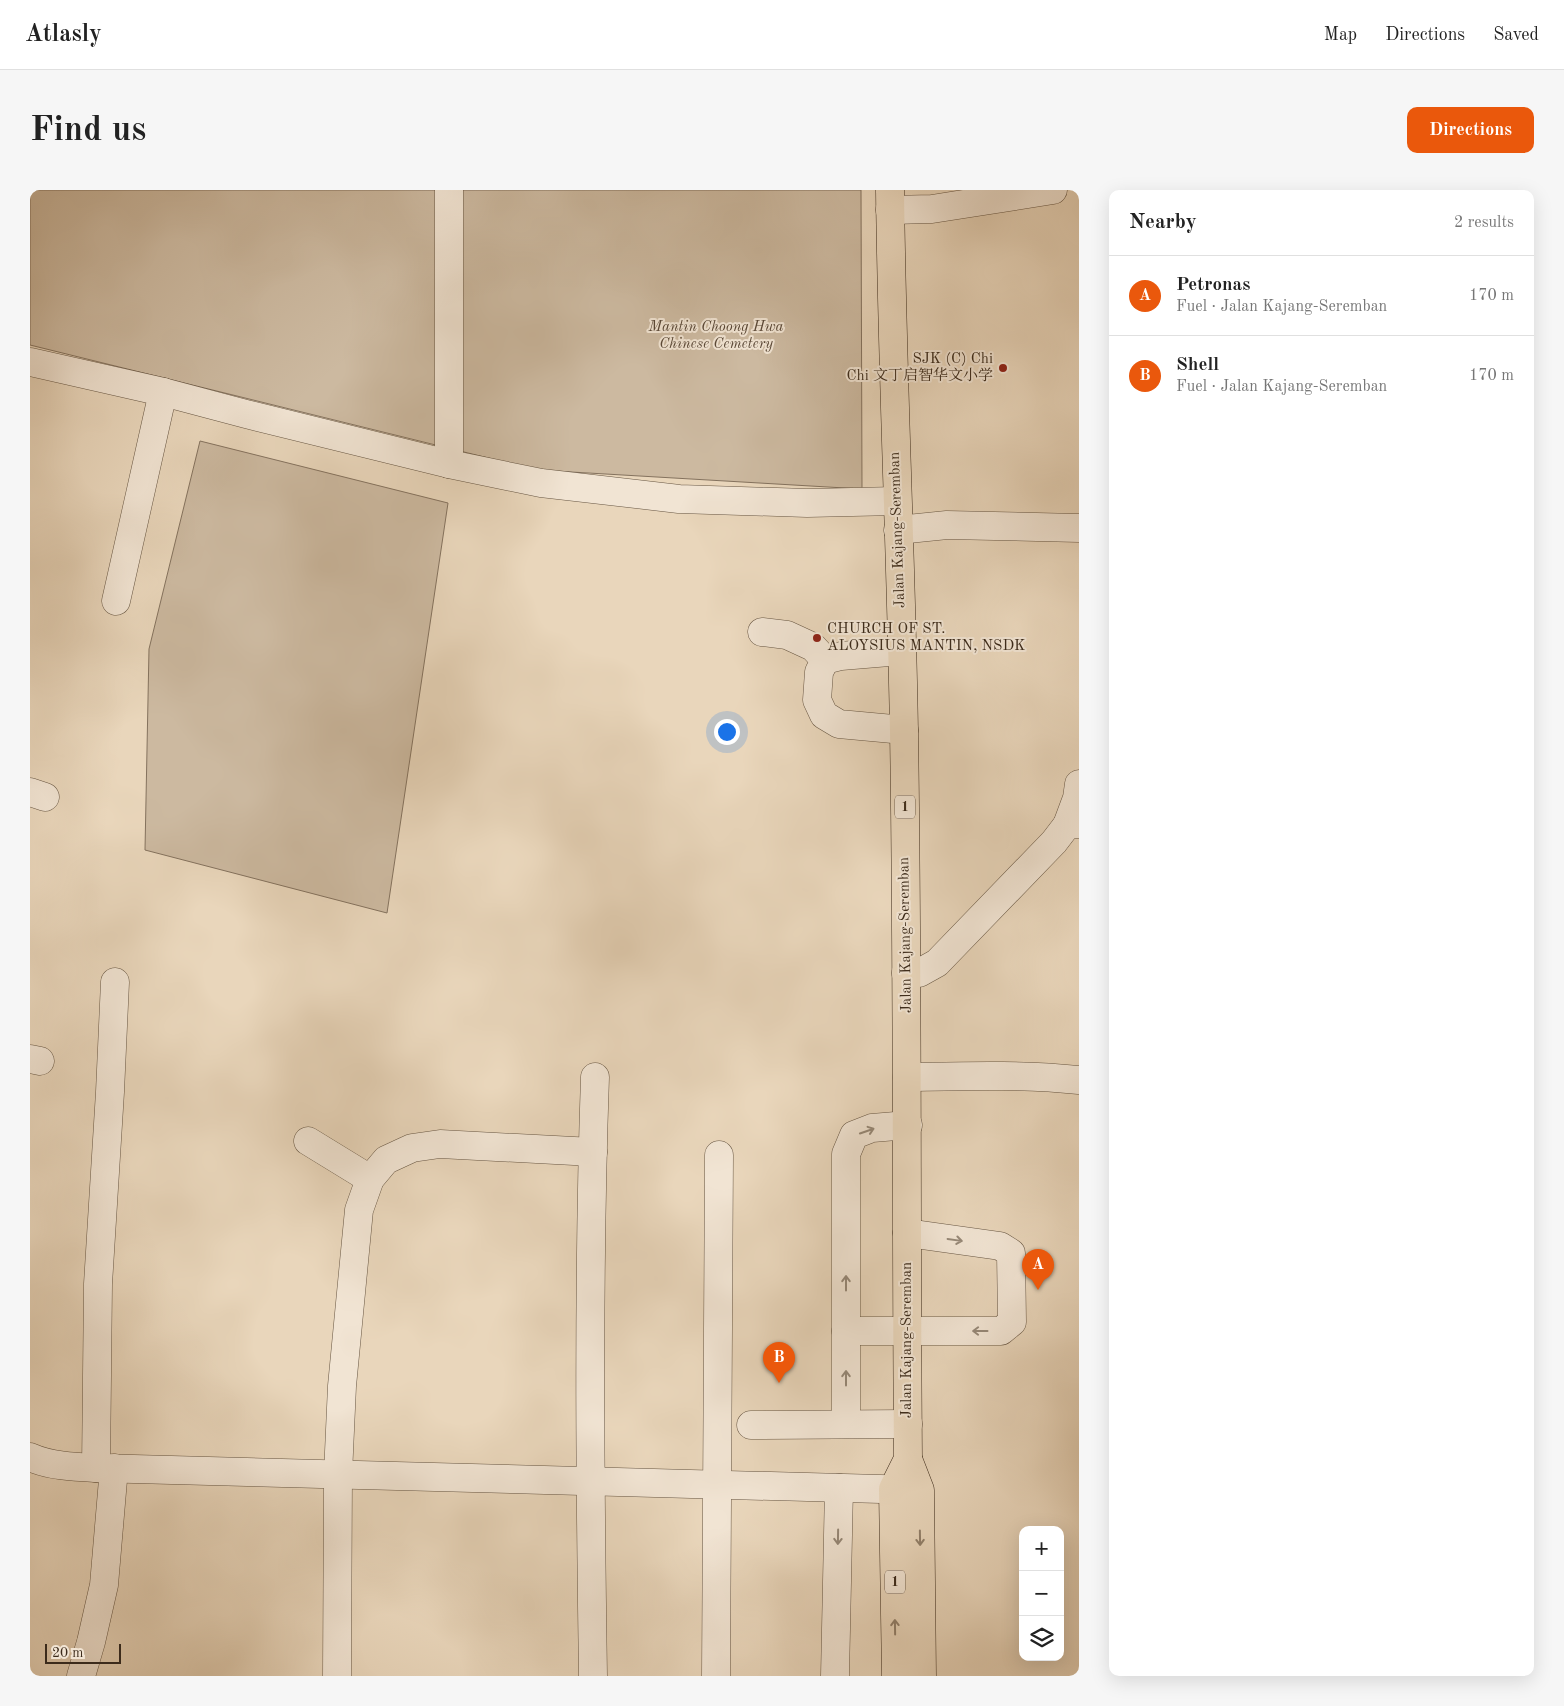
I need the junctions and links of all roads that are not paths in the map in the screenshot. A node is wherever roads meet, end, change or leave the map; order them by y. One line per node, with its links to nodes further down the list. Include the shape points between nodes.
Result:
1 (449, 190): 6 (street)
2 (1053, 190): 3 (street, via 932,209)
3 (890, 200): 7 (main road, Jalan Kajang-Seremban / 1)
4 (30, 362): 5 (street)
5 (163, 392): 6 (street); 10 (street)
6 (449, 464): 7 (street, via 541,483 679,499 807,503)
7 (896, 501): 9 (main road, Jalan Kajang-Seremban / 1)
8 (1079, 528): 9 (street, via 947,525)
9 (898, 530): 12 (main road, Jalan Kajang-Seremban / 1)
10 (116, 602)
11 (762, 632): 13 (street, via 787,635 814,647)
12 (901, 651): 13 (street); 14 (main road, Jalan Kajang-Seremban / 1)
13 (825, 660): 14 (street, via 819,672 817,700 824,714 839,724)
14 (904, 730): 17 (main road, Jalan Kajang-Seremban / 1)
15 (1079, 784): 16 (street)
16 (1073, 824): 17 (street, via 937,963 919,972)
17 (906, 973): 20 (main road, Jalan Kajang-Seremban / 1)
18 (115, 982): 35 (street, via 98,1284)
19 (595, 1077): 24 (street)
20 (907, 1077): 21 (street, via 986,1075); 22 (main road, Jalan Kajang-Seremban / 1)
21 (1079, 1080)
22 (908, 1126): 27 (main road, Jalan Kajang-Seremban / 1); 28 (street, one-way to 22, via 846,1154 854,1135 872,1128)
23 (308, 1142): 26 (street)
24 (593, 1152): 26 (street, via 440,1144 412,1148 386,1160); 37 (street)
25 (719, 1155): 38 (street)
26 (370, 1179): 36 (street, via 359,1210 342,1386)
27 (907, 1233): 29 (main road, Jalan Kajang-Seremban / 1); 29 (street, one-way to 29, via 1000,1246 1011,1253 1012,1322 1001,1331)
28 (846, 1331): 29 (street); 30 (street, one-way to 28)
29 (907, 1331): 31 (main road, Jalan Kajang-Seremban / 1)
30 (846, 1424): 31 (street); 32 (street)
31 (908, 1424): 34 (main road, Jalan Kajang-Seremban / 1)
32 (751, 1425)
33 (30, 1457): 35 (street, via 70,1467)
34 (908, 1459): 40 (main road, Jalan Kajang-Seremban / 1); 41 (main road)
35 (105, 1468): 36 (street); 42 (street, via 104,1584)
36 (338, 1474): 37 (street); 43 (street)
37 (590, 1481): 38 (street); 44 (street)
38 (717, 1484): 39 (street); 45 (street)
39 (839, 1488): 40 (street); 46 (street, one-way to 46)
40 (893, 1489): 41 (street); 47 (main road, Jalan Kajang-Seremban / 1, one-way to 40)
41 (920, 1490): 48 (main road, one-way to 48)
42 (81, 1676)
43 (337, 1676)
44 (593, 1676)
45 (716, 1676)
46 (835, 1676)
47 (896, 1676)
48 (922, 1676)

